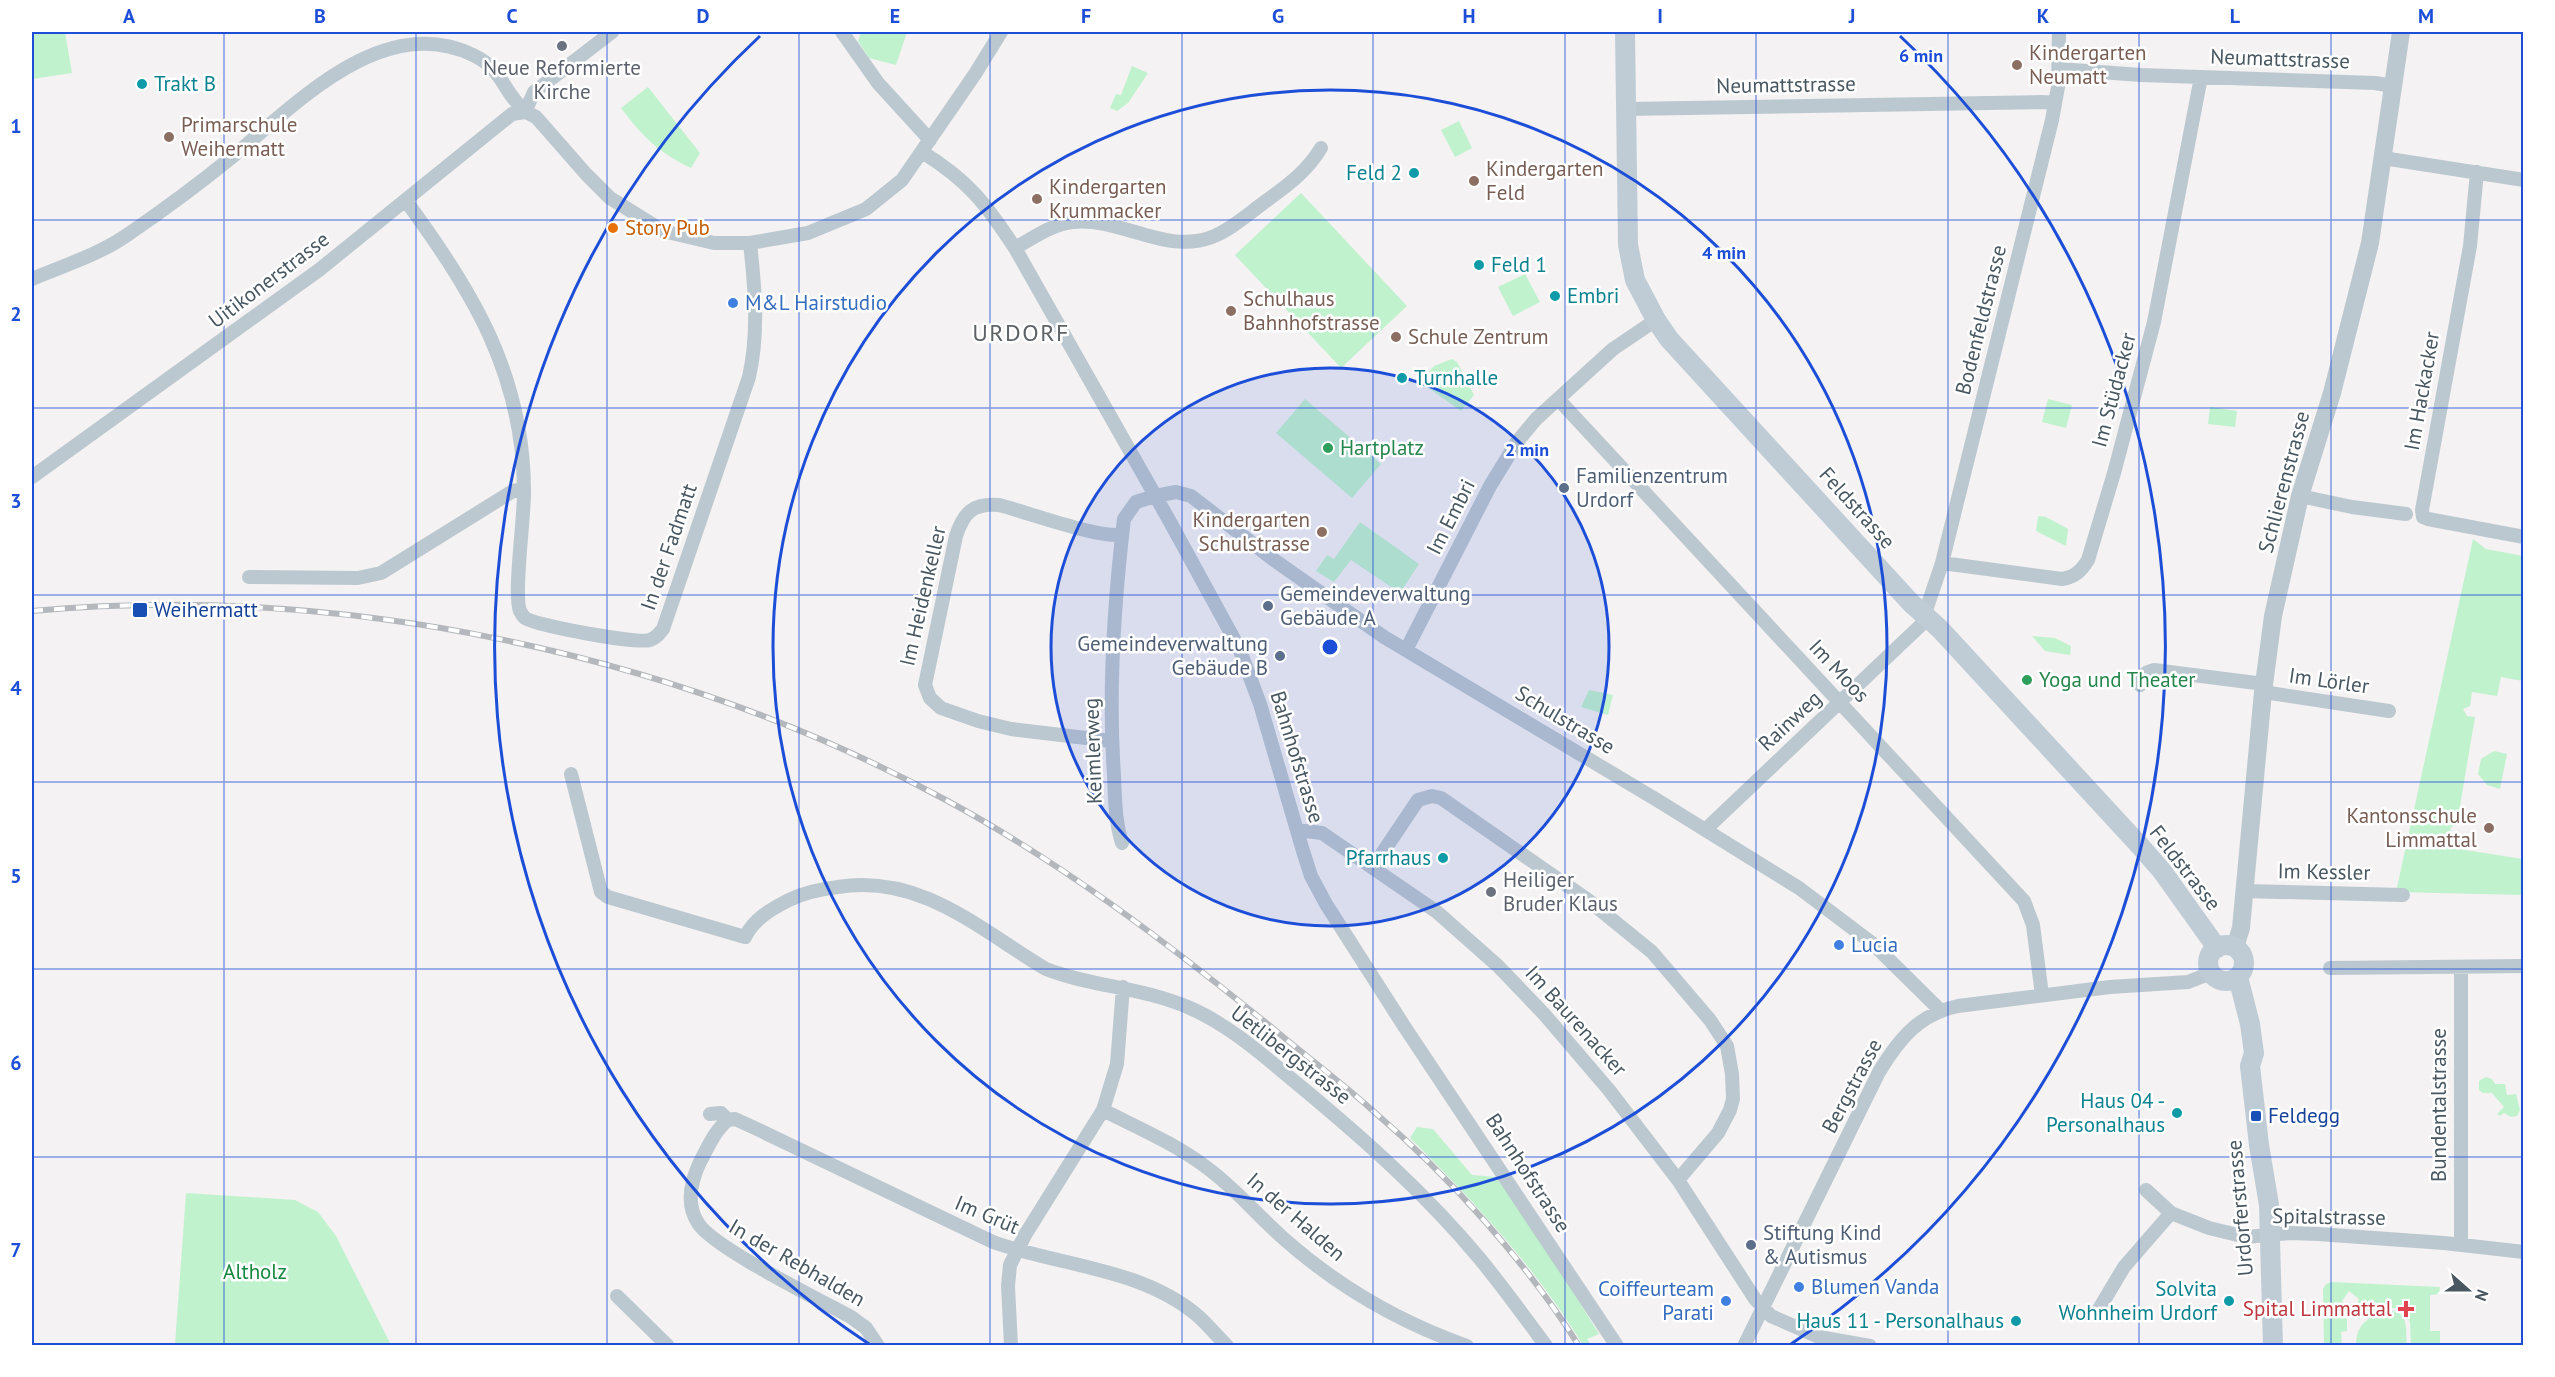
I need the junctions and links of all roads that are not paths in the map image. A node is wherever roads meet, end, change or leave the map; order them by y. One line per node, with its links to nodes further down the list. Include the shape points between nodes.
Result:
1 (612, 32): 12 (street, via 534,92)
2 (843, 32): 13 (street, via 879,83)
3 (1001, 32): 13 (street)
4 (1625, 32): 11 (main road, Feldstrasse)
5 (2059, 32): 7 (street, Bodenfeldstrasse)
6 (2401, 32): 9 (street, Schlierenstrasse)
7 (2059, 69): 8 (street, Neumattstrasse); 10 (street, Bodenfeldstrasse)
8 (2201, 76): 9 (street, Neumattstrasse); 32 (street, Im Stüdacker, via 2154,322 2088,560 2081,571 2062,579)
9 (2393, 86): 16 (street, Schlierenstrasse)
10 (2055, 103): 11 (street, Neumattstrasse); 32 (street, Bodenfeldstrasse)
11 (1626, 109): 23 (main road, Feldstrasse, via 1628,245 1635,280)
12 (525, 112): 19 (street, Uitikonerstrasse, via 512,114); 20 (street, via 536,117 610,198 645,221 663,231 714,243); 22 (street, via 496,71 472,54 422,43 378,52 332,76 128,235)
13 (930, 140): 15 (street)
14 (1321, 148): 21 (street, via 1305,170 1214,237 1172,242 1100,223 1075,222 1054,227)
15 (922, 152): 20 (street, via 902,180 866,209 808,233); 21 (street, Bahnhofstrasse, via 962,179 992,213)
16 (2384, 158): 17 (street); 28 (street, Schlierenstrasse, via 2359,292)
17 (2476, 172): 18 (street); 31 (street, Im Hackacker, via 2470,246 2422,510 2423,517 2428,519)
18 (2523, 180)
19 (406, 201): 25 (street, Uitikonerstrasse, via 233,334); 26 (street, In der Fadmatt, via 467,289 506,372 519,435)
20 (750, 243): 26 (street, In der Fadmatt, via 756,300 749,377 673,603 658,636 649,641 631,641 524,618 518,601)
21 (1015, 248): 27 (street, Bahnhofstrasse)
22 (32, 279)
23 (1656, 320): 24 (street, Im Embri, via 1613,349); 34 (main road, Feldstrasse)
24 (1558, 399): 35 (street, Im Embri, via 1536,419 1502,465); 38 (street, Im Moos)
25 (32, 477)
26 (524, 489): 33 (street, via 513,491 381,573 358,578)
27 (1155, 496): 30 (street, Keimlerweg, via 1130,507); 35 (street, Schulstrasse, via 1176,492 1191,496 1282,566); 42 (street, Bahnhofstrasse, via 1239,648 1260,704)
28 (2300, 496): 29 (street); 37 (street, Schlierenstrasse, via 2273,615)
29 (2406, 514)
30 (1122, 535): 40 (street, Keimlerweg); 40 (street, Im Heidenkeller, via 1095,532 999,505 984,504 965,515 956,536 925,685 930,698 941,708 978,721 1011,729)
31 (2523, 537)
32 (1942, 563): 34 (street, Bodenfeldstrasse)
33 (249, 577)
34 (1925, 615): 38 (street, Rainweg, via 1921,625); 48 (main road, Feldstrasse, via 2155,863)
35 (1406, 650): 43 (street, Schulstrasse)
36 (2140, 685): 37 (street, Im Lörler, via 2145,673 2154,670)
37 (2264, 688): 39 (street, Im Lörler); 46 (street, Schlierenstrasse)
38 (1840, 702): 43 (street, Rainweg); 54 (street, Im Moos, via 2024,901 2033,925)
39 (2389, 711)
40 (1111, 741): 44 (street, Keimlerweg, via 1117,829)
41 (571, 774): 53 (street, Uetlibergstrasse, via 601,892 608,897 745,937 752,924 800,894 870,883 937,901 1046,969)
42 (1297, 830): 45 (street, Im Baurenacker, via 1322,832); 75 (street, Bahnhofstrasse, via 1311,876 1332,914)
43 (1705, 830): 55 (street, Schulstrasse, via 1829,909 1872,943)
44 (1122, 843)
45 (1373, 867): 59 (street, Im Baurenacker, via 1437,912 1498,966 1609,1090); 59 (street, via 1418,800 1442,798 1588,900 1652,952 1710,1020 1727,1046 1732,1074 1732,1099 1725,1120)
46 (2243, 891): 47 (street, Im Kessler); 48 (street, Schlierenstrasse, via 2241,928)
47 (2403, 895)
48 (2226, 948): 52 (main road, via 2210,957); 52 (main road, via 2241,953 2244,962 2243,970)
49 (2523, 966): 50 (street)
50 (2461, 967): 51 (street); 63 (street, Bundentalstrasse)
51 (2330, 968)
52 (2223, 976): 54 (street, Bergstrasse); 62 (main road, Urdorferstrasse, via 2243,1054 2250,1066)
53 (1123, 987): 56 (street, via 1117,1064); 74 (street, Uetlibergstrasse, via 1173,1001 1208,1017 1321,1104 1435,1209 1480,1258)
54 (2042, 995): 55 (street, Bergstrasse)
55 (1940, 1010): 67 (street, Bergstrasse, via 1917,1023 1893,1048)
56 (1103, 1110): 64 (street); 73 (street, In der Halden, via 1172,1144 1209,1168 1282,1238 1340,1283 1403,1320)
57 (710, 1114): 58 (street, Im Grüt, via 721,1113)
58 (728, 1120): 64 (street, Im Grüt, via 735,1119 757,1129); 70 (street, In der Rebhalden, via 710,1143 694,1175 690,1192 697,1223 716,1241 867,1328)
59 (1678, 1180): 67 (street, Im Baurenacker)
60 (2146, 1190): 61 (street, Spitalstrasse)
61 (2171, 1213): 62 (street, Spitalstrasse, via 2228,1234); 68 (street, via 2124,1268)
62 (2271, 1236): 63 (street, Spitalstrasse, via 2318,1234); 78 (main road, Urdorferstrasse)
63 (2461, 1244): 65 (street, Spitalstrasse)
64 (1016, 1251): 71 (street, via 1008,1286); 72 (street, Im Grüt, via 1146,1285 1197,1315)
65 (2523, 1252)
66 (617, 1296): 69 (street)
67 (1763, 1307): 76 (street, Bergstrasse); 77 (street, Im Baurenacker, via 1771,1316 1819,1337)
68 (2099, 1309)
69 (668, 1346)
70 (878, 1346)
71 (1011, 1346)
72 (1227, 1346)
73 (1467, 1346)
74 (1546, 1346)
75 (1617, 1346)
76 (1744, 1346)
77 (1870, 1346)
78 (2273, 1346)

